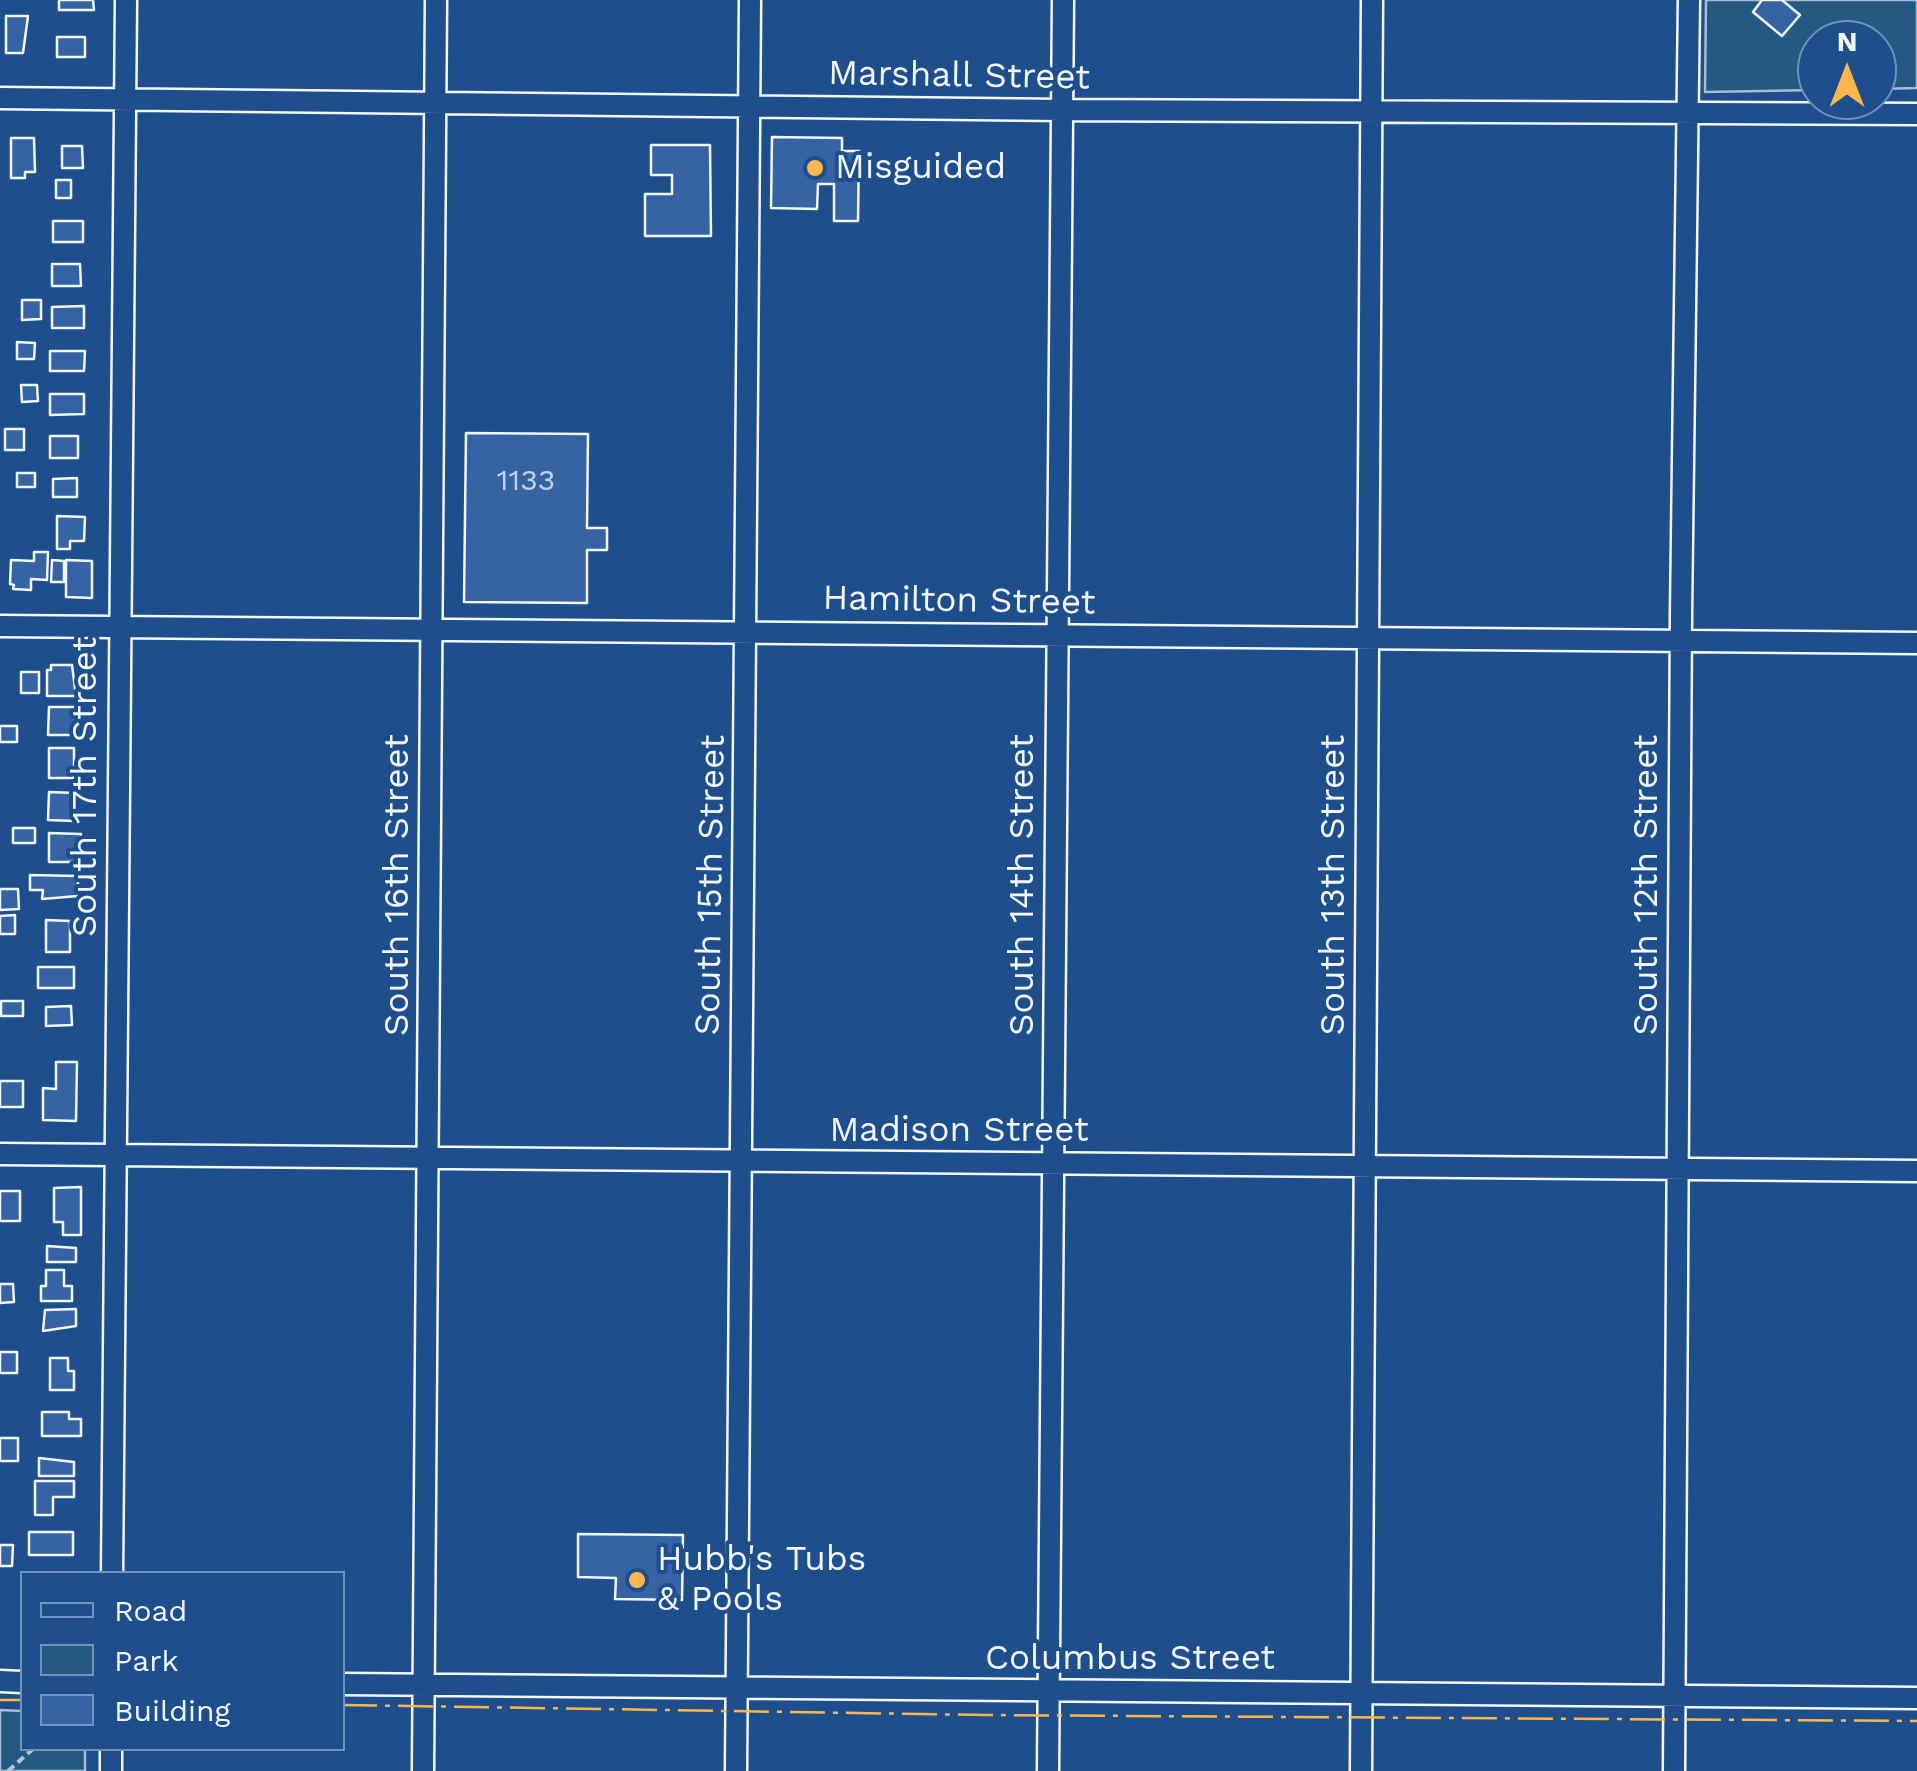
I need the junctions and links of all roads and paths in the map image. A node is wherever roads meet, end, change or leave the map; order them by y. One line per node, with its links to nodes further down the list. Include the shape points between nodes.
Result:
1 (126, 0): 8 (street, South 17th Street)
2 (436, 0): 9 (street, South 16th Street)
3 (750, 0): 10 (street, South 15th Street)
4 (1063, 0): 11 (street, South 14th Street)
5 (1372, 0): 12 (street, South 13th Street)
6 (1689, 0): 13 (street, South 12th Street)
7 (0, 98): 8 (street, Marshall Street)
8 (126, 99): 9 (street, Marshall Street); 16 (street, South 17th Street)
9 (436, 102): 10 (street, Marshall Street); 17 (street, South 16th Street)
10 (750, 106): 11 (street, Marshall Street); 18 (street, South 15th Street)
11 (1062, 110): 12 (street, Marshall Street); 19 (street, South 14th Street)
12 (1371, 110): 13 (street, Marshall Street); 20 (street, South 13th Street)
13 (1688, 112): 14 (street, Marshall Street); 21 (street, South 12th Street)
14 (1917, 114)
15 (0, 626): 16 (street, Hamilton Street)
16 (120, 627): 17 (street, Hamilton Street); 24 (street, South 17th Street)
17 (432, 629): 18 (street, Hamilton Street); 25 (street, South 16th Street)
18 (748, 631): 19 (street, Hamilton Street); 26 (street, South 15th Street)
19 (1057, 635): 20 (street, Hamilton Street); 27 (street, South 14th Street)
20 (1367, 637): 21 (street, Hamilton Street); 28 (street, South 13th Street)
21 (1680, 640): 22 (street, Hamilton Street); 29 (street, South 12th Street)
22 (1917, 644)
23 (0, 1154): 24 (street, Madison Street)
24 (116, 1156): 25 (street, Madison Street); 31 (street, South 17th Street)
25 (429, 1160): 26 (street, Madison Street); 33 (street, South 16th Street)
26 (739, 1162): 27 (street, Madison Street); 34 (street, South 15th Street)
27 (1054, 1164): 28 (street, Madison Street); 35 (street, South 14th Street)
28 (1366, 1166): 29 (street, Madison Street); 36 (street, South 13th Street)
29 (1679, 1169): 30 (street, Madison Street); 37 (street, South 12th Street)
30 (1917, 1171)
31 (112, 1571)
32 (345, 1684): 33 (street, Columbus Street)
33 (424, 1684): 34 (street, Columbus Street); 41 (street, South 16th Street)
34 (737, 1688): 35 (street, Columbus Street); 42 (street, South 15th Street)
35 (1049, 1691): 36 (street, Columbus Street); 43 (street, South 14th Street)
36 (1361, 1694): 37 (street, Columbus Street); 44 (street, South 13th Street)
37 (1674, 1696): 38 (street, Columbus Street); 45 (street, South 12th Street)
38 (1917, 1698)
39 (31, 1751): 40 (path)
40 (8, 1771)
41 (423, 1771)
42 (736, 1771)
43 (1048, 1771)
44 (1361, 1771)
45 (1674, 1771)

